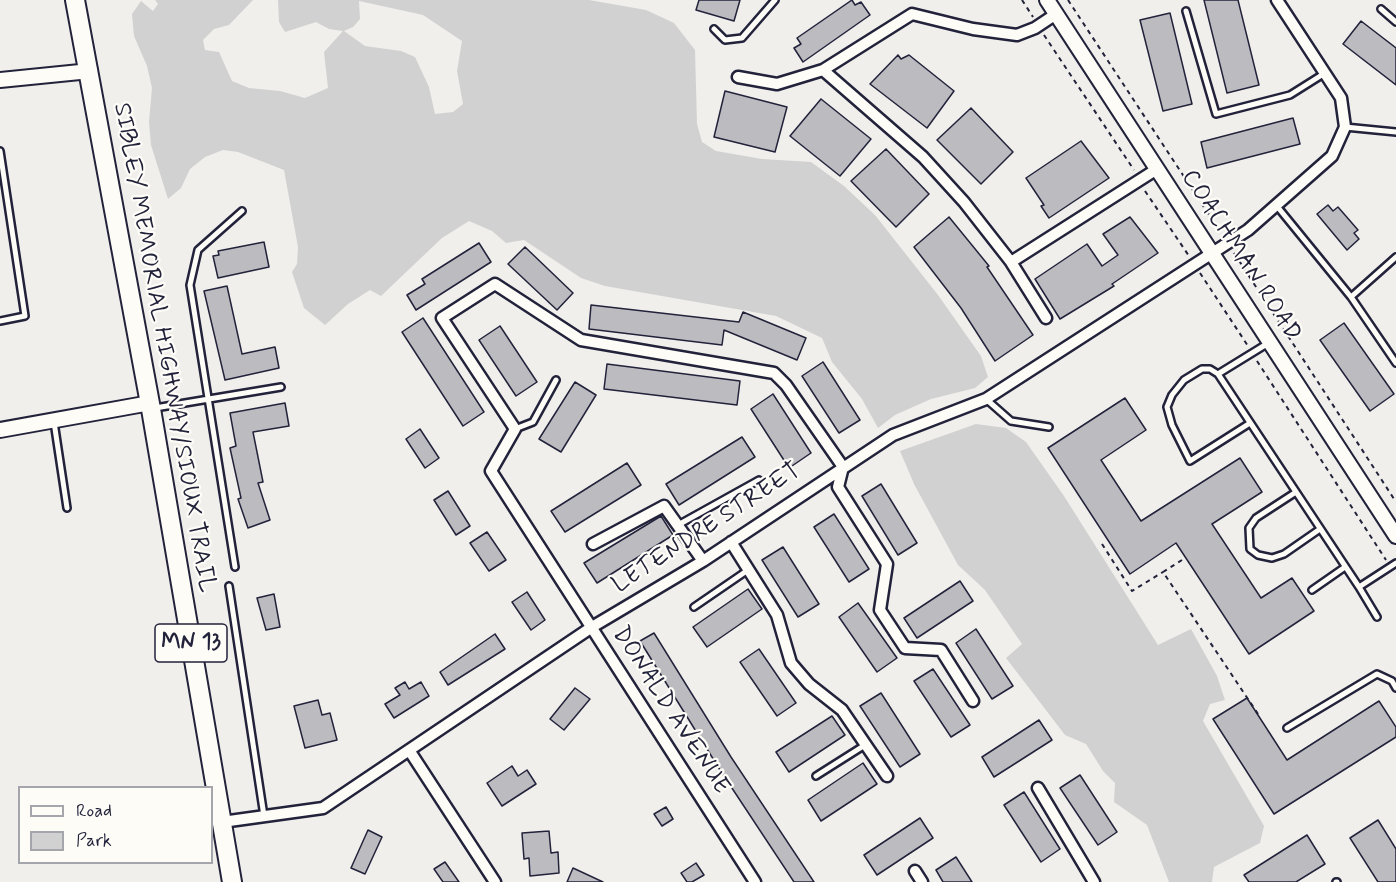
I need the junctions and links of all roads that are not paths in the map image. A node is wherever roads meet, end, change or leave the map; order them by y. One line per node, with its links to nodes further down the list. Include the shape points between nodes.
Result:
1 (75, 0): 10 (highway, SIBLEY MEMORIAL HIGHWAY/SIOUX TRAIL / MN 13)
2 (775, 0): 9 (lane, via 742,38 725,40)
3 (1047, 0): 7 (street, COACHMAN ROAD)
4 (1277, 0): 12 (street)
5 (1381, 9): 8 (lane)
6 (1186, 11): 12 (lane, via 1216,114 1290,95)
7 (1056, 14): 11 (street, via 1017,35 912,14); 18 (street, COACHMAN ROAD)
8 (1396, 22)
9 (714, 29)
10 (90, 70): 14 (street); 34 (highway, SIBLEY MEMORIAL HIGHWAY/SIOUX TRAIL / MN 13)
11 (823, 70): 13 (street, via 777,84); 23 (street, via 923,158)
12 (1325, 73): 15 (street, via 1341,98)
13 (738, 77)
14 (0, 80)
15 (1345, 127): 16 (lane); 19 (street, LETENDRE STREET, via 1332,156)
16 (1396, 132)
17 (0, 151): 26 (lane, via 26,316)
18 (1157, 169): 21 (street, COACHMAN ROAD); 23 (street)
19 (1276, 205): 21 (street, LETENDRE STREET); 24 (lane)
20 (242, 211): 32 (lane, via 198,250 190,285)
21 (1212, 254): 27 (street, COACHMAN ROAD); 33 (street, LETENDRE STREET)
22 (1396, 257): 24 (lane)
23 (1011, 262): 25 (street)
24 (1351, 297): 28 (lane)
25 (1046, 318)
26 (0, 321)
27 (1270, 342): 29 (lane); 46 (street, COACHMAN ROAD)
28 (1396, 363)
29 (1218, 374): 36 (lane); 36 (lane, via 1202,369 1184,380 1167,407 1176,436 1190,461)
30 (556, 380): 38 (lane, via 533,422)
31 (281, 387): 32 (lane)
32 (206, 399): 34 (lane); 51 (lane)
33 (986, 399): 37 (lane, via 1011,421); 40 (street, LETENDRE STREET, via 894,435)
34 (150, 406): 35 (street); 69 (highway, SIBLEY MEMORIAL HIGHWAY/SIOUX TRAIL / MN 13)
35 (54, 420): 39 (street); 43 (lane)
36 (1250, 423): 42 (lane)
37 (1049, 428)
38 (515, 429): 40 (street, via 442,318 495,284 580,340 774,373); 59 (street, DONALD AVENUE, via 491,471)
39 (0, 430)
40 (843, 467): 47 (street, LETENDRE STREET); 61 (street, via 838,487 887,564 880,609 905,648 941,650)
41 (759, 480): 44 (lane)
42 (1296, 492): 45 (lane); 45 (lane, via 1256,518 1249,528 1250,549 1272,558)
43 (68, 508)
44 (678, 525): 48 (street, via 664,506); 49 (street)
45 (1320, 529): 52 (lane)
46 (1396, 536)
47 (731, 542): 49 (street, LETENDRE STREET); 53 (street)
48 (593, 544)
49 (703, 561): 59 (street, LETENDRE STREET)
50 (1393, 565): 55 (lane)
51 (235, 567)
52 (1346, 567): 55 (lane); 56 (lane)
53 (748, 570): 57 (lane); 63 (street, via 777,615 791,663 809,684 842,710)
54 (229, 586): 68 (lane)
55 (1359, 586): 58 (lane)
56 (1312, 590)
57 (694, 607)
58 (1377, 617)
59 (592, 627): 64 (street, LETENDRE STREET); 73 (street, DONALD AVENUE)
60 (1396, 687): 62 (lane, via 1377,674)
61 (973, 701)
62 (1287, 728)
63 (867, 743): 65 (lane); 66 (street)
64 (409, 750): 68 (street, LETENDRE STREET, via 323,808); 72 (street)
65 (816, 776)
66 (887, 776)
67 (1038, 788): 75 (street)
68 (264, 816): 69 (street, LETENDRE STREET)
69 (222, 822): 71 (highway, SIBLEY MEMORIAL HIGHWAY/SIOUX TRAIL / MN 13)
70 (915, 871): 74 (street)
71 (232, 882)
72 (495, 882)
73 (755, 882)
74 (922, 882)
75 (1095, 882)

